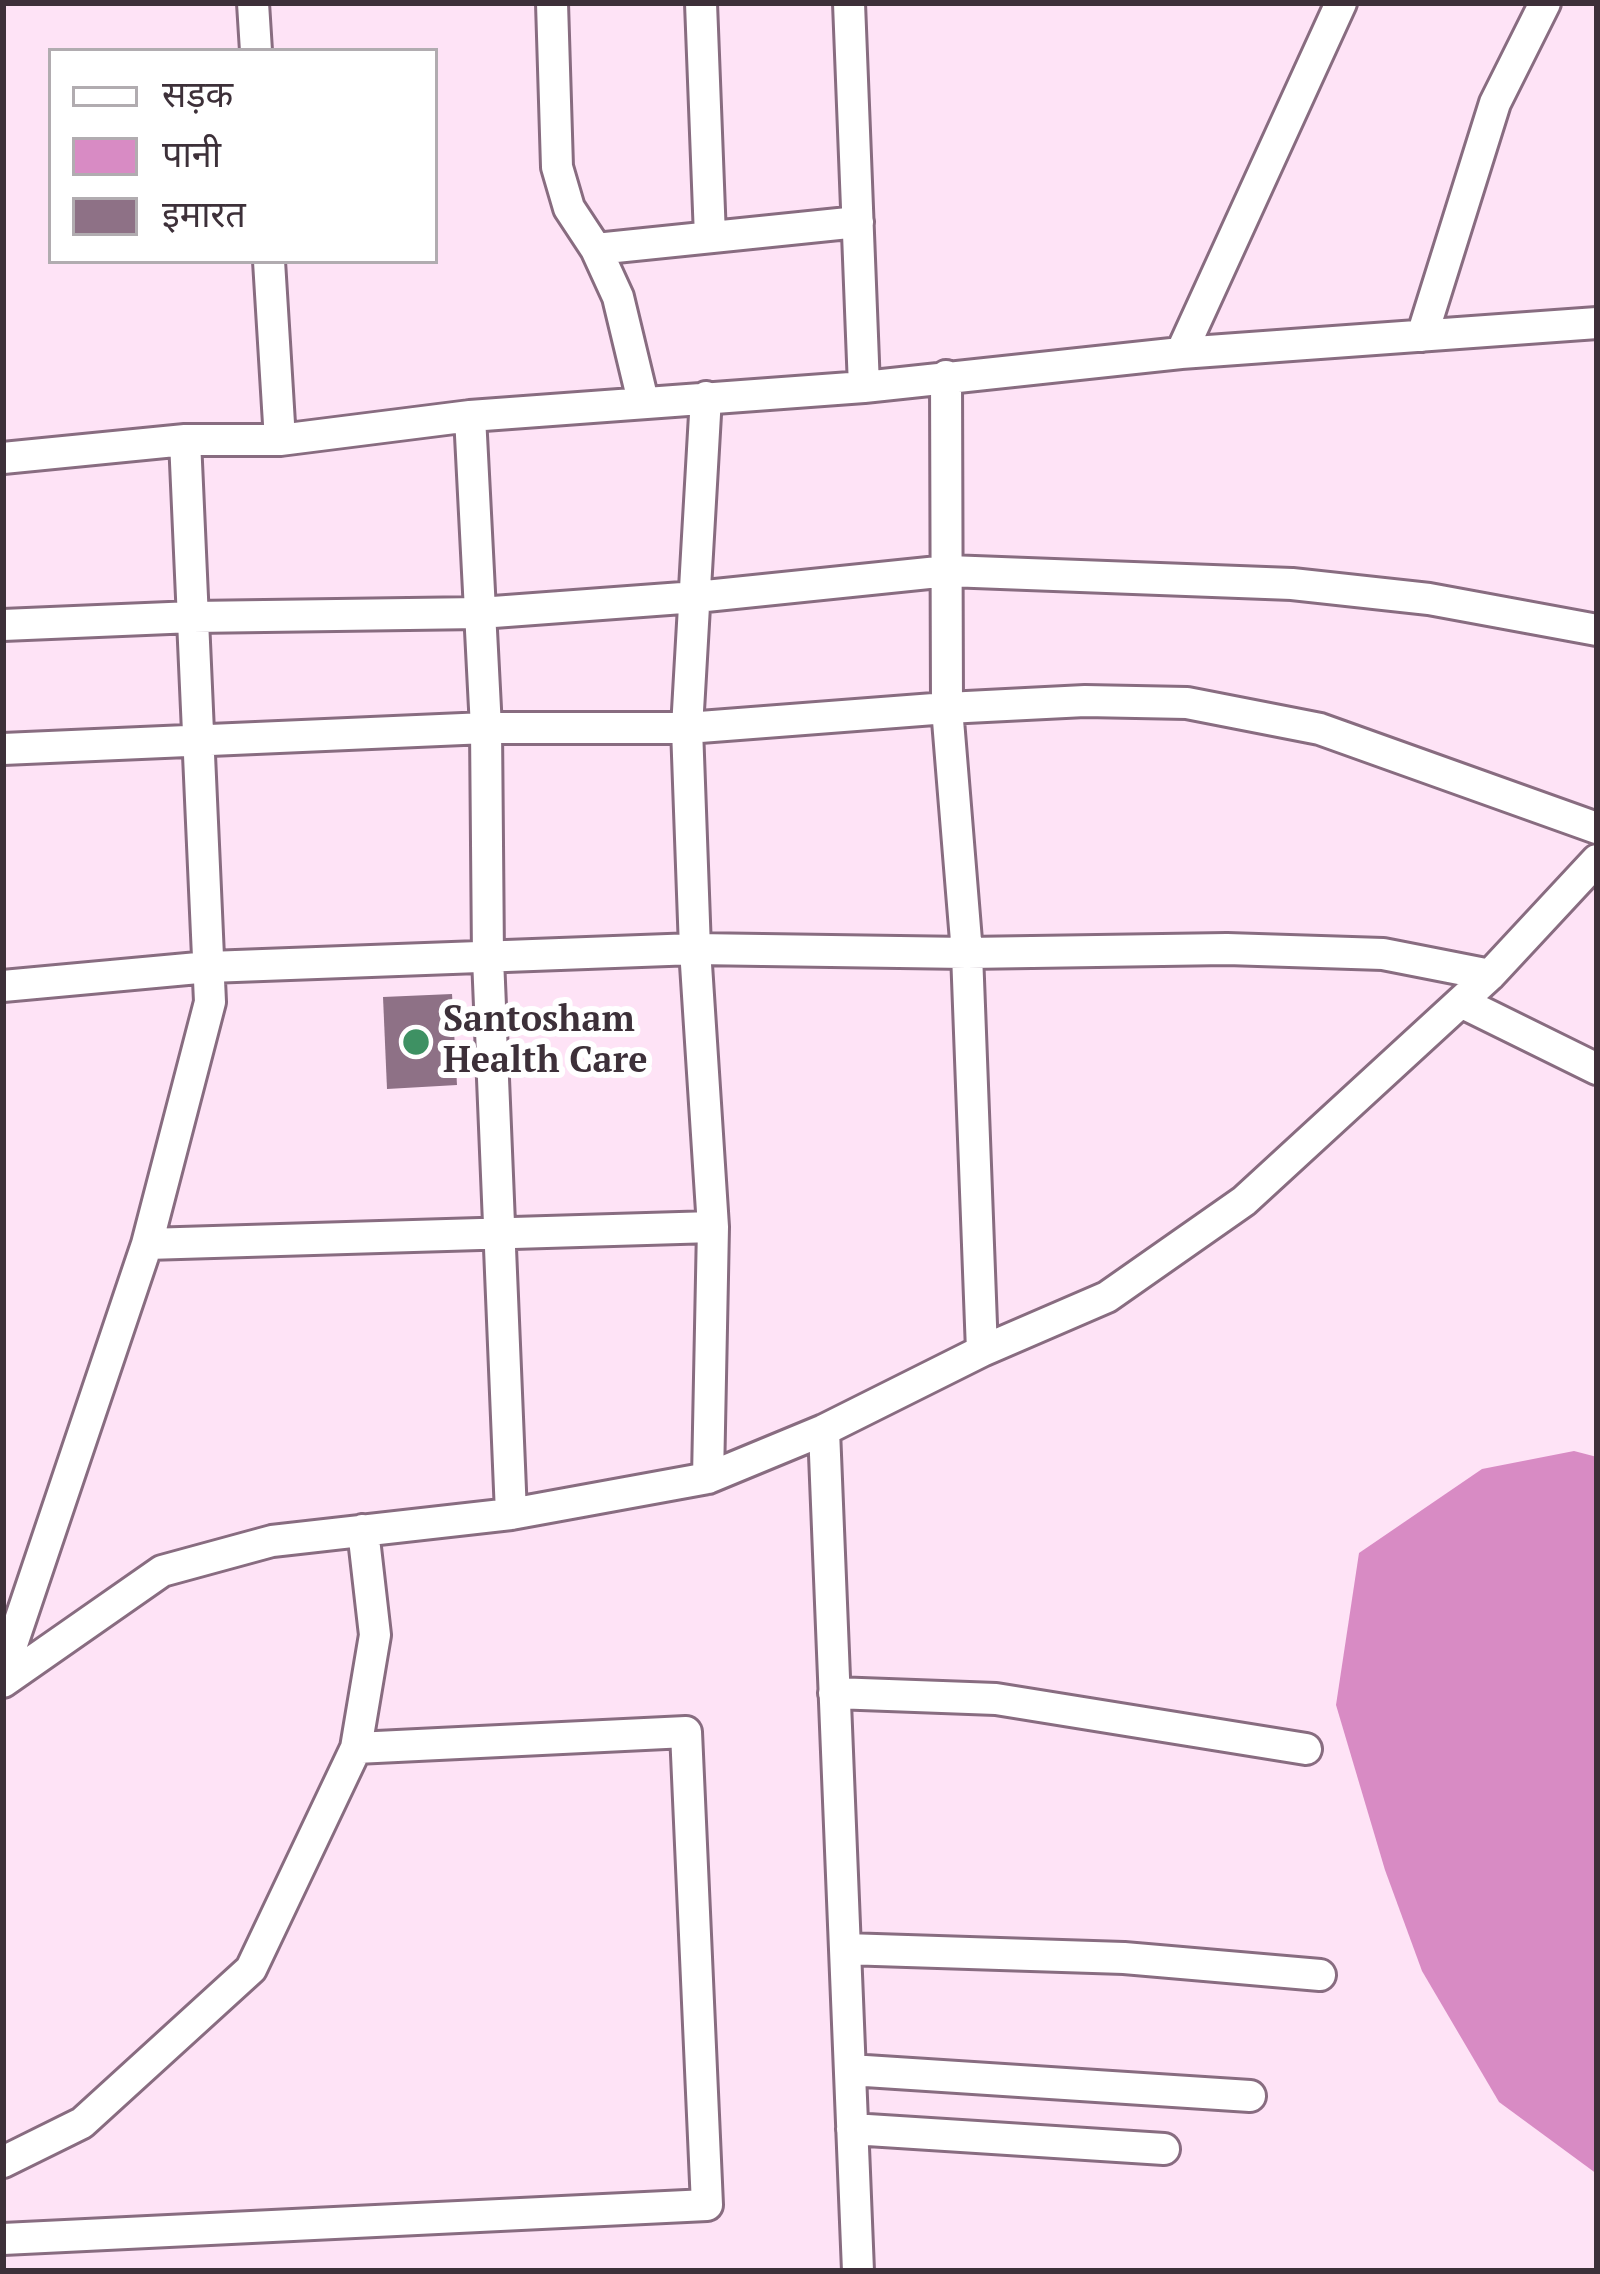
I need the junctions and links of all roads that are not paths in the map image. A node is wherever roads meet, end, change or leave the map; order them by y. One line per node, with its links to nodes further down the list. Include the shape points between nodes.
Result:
1 (253, 3): 7 (street)
2 (552, 3): 10 (street, via 557,166 569,208)
3 (701, 3): 9 (street)
4 (849, 3): 8 (street)
5 (1341, 3): 14 (street)
6 (1545, 3): 13 (street, via 1495,103)
7 (256, 48)
8 (858, 222): 9 (street); 16 (street)
9 (710, 237): 10 (street)
10 (596, 249): 18 (street, via 618,297)
11 (269, 264): 21 (street)
12 (1597, 323): 13 (street)
13 (1422, 336): 14 (street)
14 (1181, 353): 15 (street)
15 (946, 376): 16 (street); 23 (street)
16 (864, 387): 17 (street)
17 (706, 397): 18 (street); 24 (street)
18 (643, 401): 19 (street)
19 (470, 416): 21 (street); 25 (street)
20 (185, 440): 21 (street); 22 (street); 26 (street)
21 (280, 440)
22 (3, 458)
23 (948, 572): 24 (street); 28 (street, via 1292,584); 29 (street)
24 (696, 597): 25 (street); 31 (street)
25 (480, 613): 26 (street); 30 (street)
26 (193, 617): 27 (street); 32 (street)
27 (3, 625)
28 (1597, 630)
29 (947, 708): 31 (street); 34 (street, via 1187,703 1320,729); 37 (street)
30 (486, 728): 31 (street); 32 (street); 38 (street)
31 (687, 728): 36 (street)
32 (199, 743): 33 (street); 39 (street)
33 (3, 749)
34 (1597, 828)
35 (1597, 860): 40 (street)
36 (695, 950): 37 (street); 38 (street); 44 (street)
37 (967, 952): 40 (street, via 1383,954); 47 (street)
38 (488, 958): 39 (street); 45 (street)
39 (209, 967): 41 (street); 46 (street, via 211,1003)
40 (1490, 975): 42 (street)
41 (3, 986)
42 (1461, 1002): 43 (street); 47 (street, via 1244,1201 1107,1297)
43 (1597, 1069)
44 (713, 1227): 45 (street); 49 (street)
45 (500, 1236): 46 (street); 50 (street)
46 (147, 1244): 52 (street)
47 (982, 1351): 48 (street)
48 (824, 1430): 49 (street); 54 (street)
49 (708, 1478): 50 (street)
50 (512, 1514): 51 (street)
51 (363, 1530): 53 (street, via 272,1541 162,1571); 55 (street, via 375,1635)
52 (3, 1671)
53 (3, 1682)
54 (834, 1694): 56 (street, via 996,1699); 57 (street)
55 (356, 1748): 63 (street, via 251,1969 82,2123); 64 (street, via 686,1732 707,2205)
56 (1306, 1748)
57 (845, 1949): 58 (street); 59 (street)
58 (1320, 1975)
59 (850, 2070): 60 (street); 61 (street)
60 (1250, 2096)
61 (852, 2129): 62 (street); 65 (street)
62 (1164, 2149)
63 (3, 2162)
64 (3, 2240)
65 (858, 2271)

